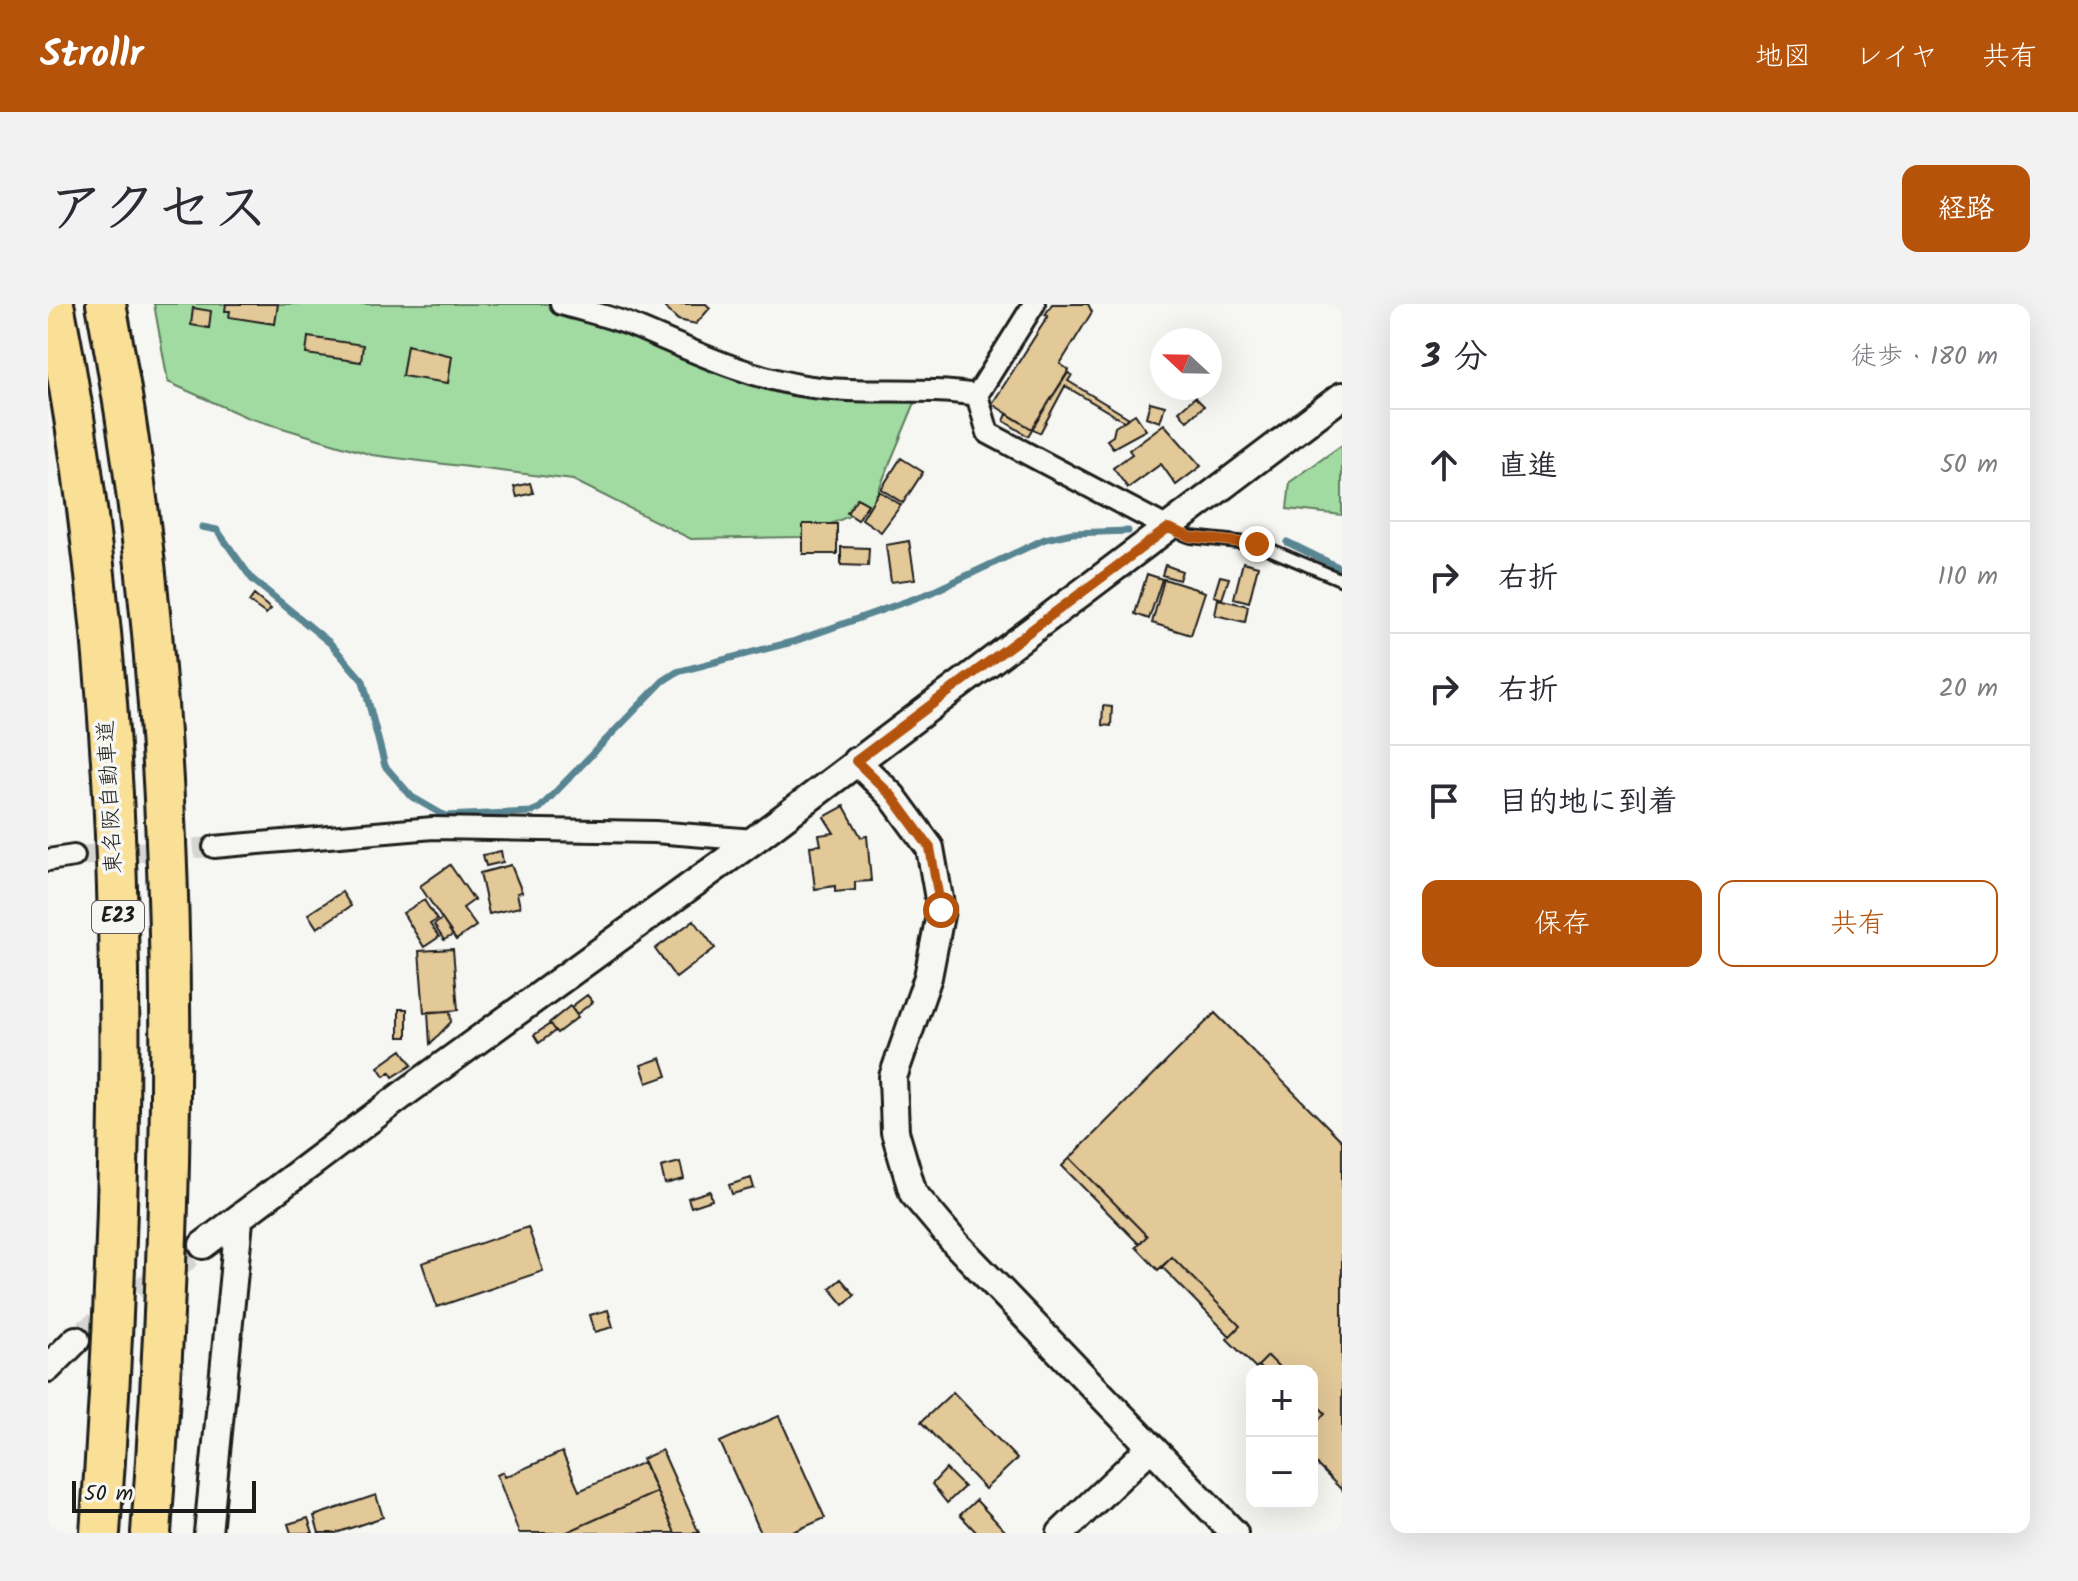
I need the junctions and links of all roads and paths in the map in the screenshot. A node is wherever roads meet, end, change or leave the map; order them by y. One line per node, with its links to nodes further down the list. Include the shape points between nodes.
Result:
1 (54, 304): 17 (highway, 東名阪自動車道 / E23, via 72,395 96,578 120,947 119,1140)
2 (106, 304): 18 (highway, E23, via 146,573 164,768 169,1121)
3 (561, 304): 5 (street, via 629,324 710,361 758,376 808,386)
4 (1034, 304): 5 (street)
5 (977, 395): 7 (street, via 988,433)
6 (1342, 396): 7 (street)
7 (1168, 528): 8 (lane, via 1191,537 1257,544); 9 (street)
8 (1342, 580)
9 (856, 761): 10 (street); 16 (street, via 892,796 930,848 941,910 928,977 893,1077 895,1132 913,1193)
10 (754, 840): 11 (street, via 655,832 433,828); 14 (street, via 409,1090)
11 (214, 847)
12 (74, 856): 13 (street)
13 (48, 860)
14 (239, 1221): 15 (street); 19 (street)
15 (203, 1245)
16 (1151, 1447): 20 (street); 21 (street)
17 (100, 1533)
18 (151, 1533)
19 (208, 1533)
20 (1061, 1533)
21 (1234, 1533)

